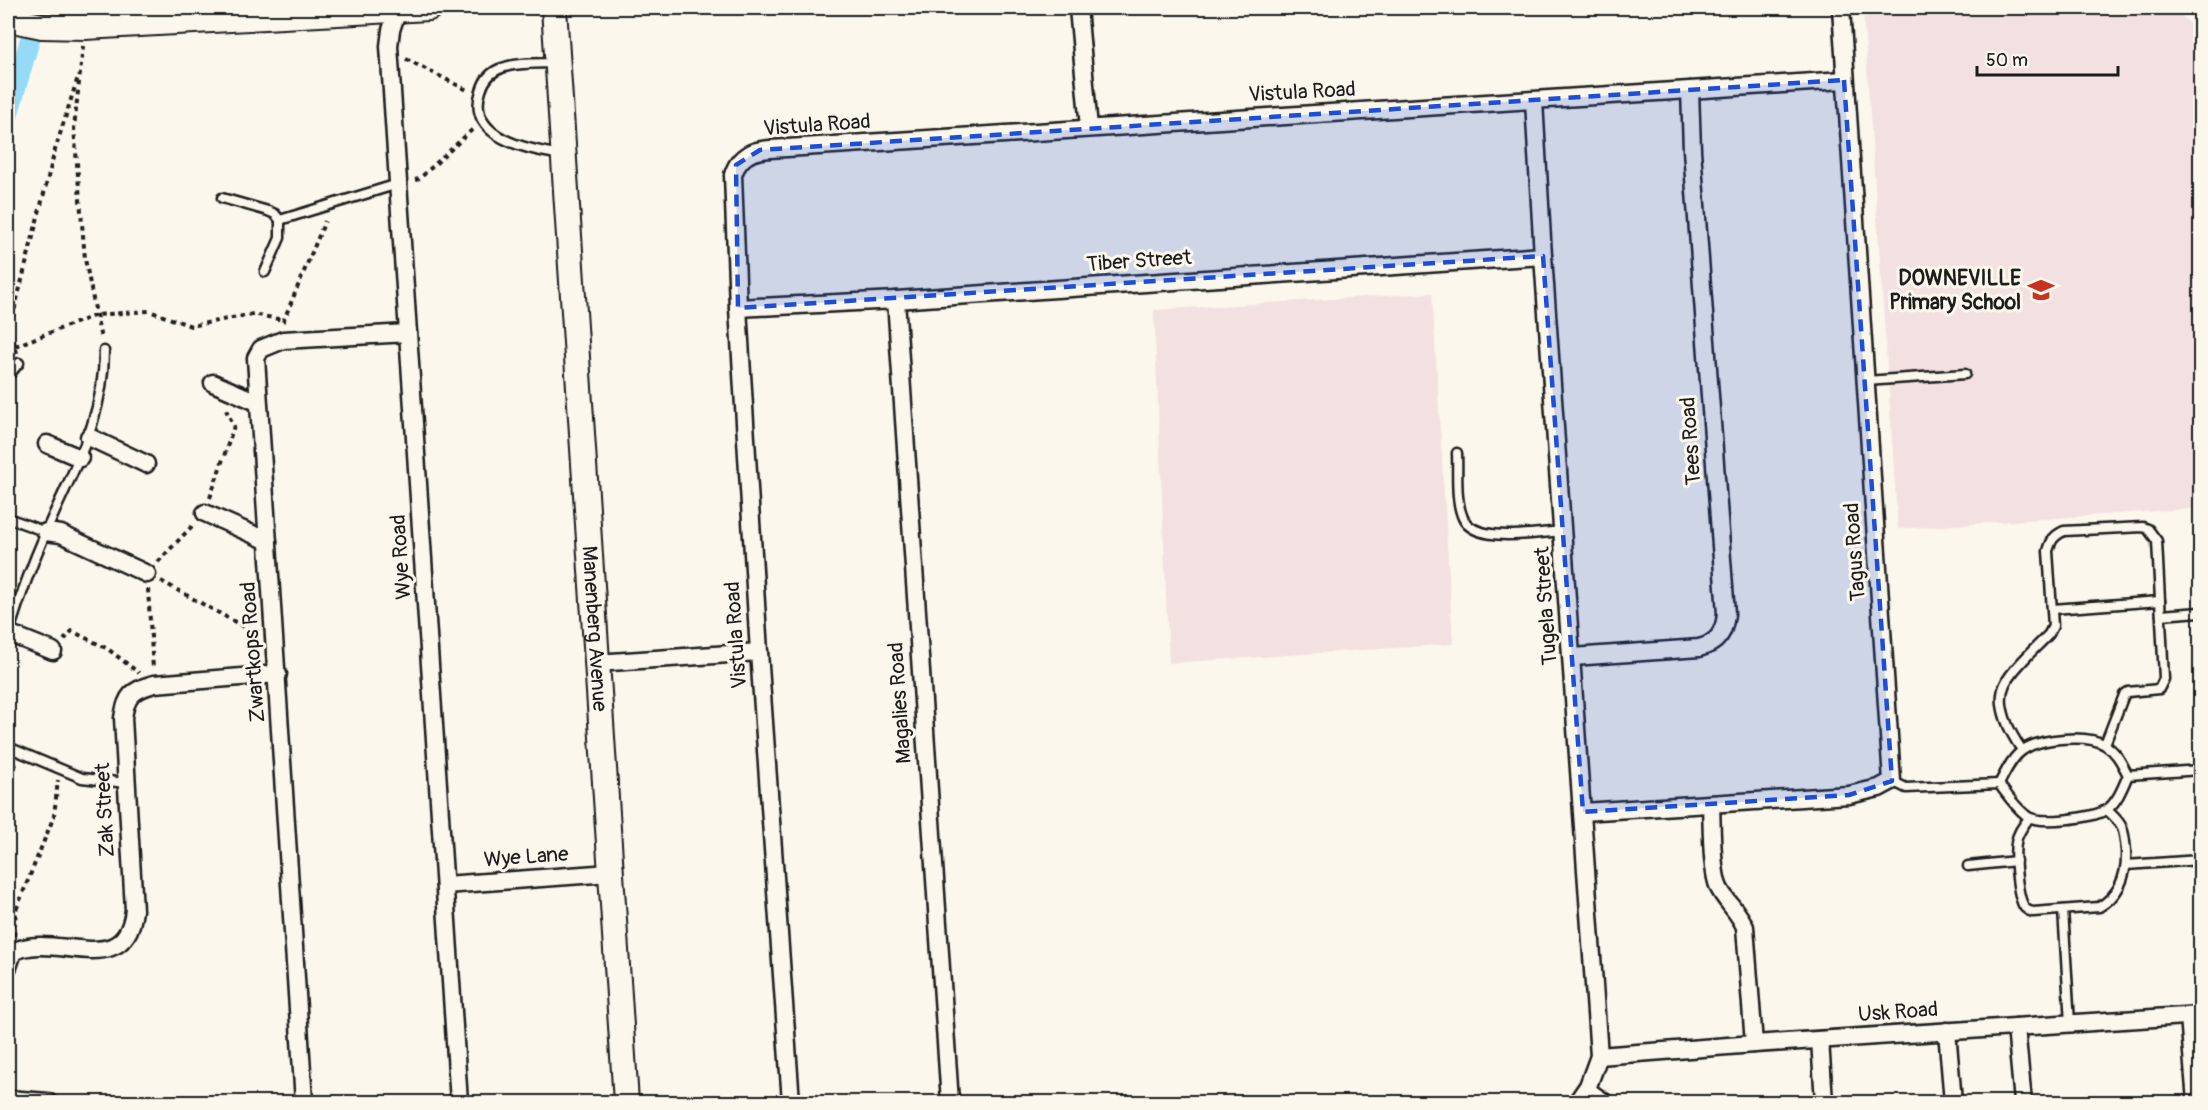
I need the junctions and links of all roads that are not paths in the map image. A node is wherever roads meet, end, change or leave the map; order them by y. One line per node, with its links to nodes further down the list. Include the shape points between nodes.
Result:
1 (398, 8): 2 (street); 6 (street); 14 (street, Wye Road, via 389,46)
2 (429, 8)
3 (554, 8): 8 (street, Manenberg Avenue)
4 (1078, 8): 12 (street)
5 (1841, 8): 9 (street, Tagus Road)
6 (357, 10): 7 (street, via 161,19 85,27)
7 (24, 23)
8 (557, 63): 13 (street, Manenberg Avenue); 13 (lane, via 502,68 492,73 484,82 478,108 482,121 501,138 527,149)
9 (1844, 80): 10 (street, Vistula Road); 26 (street, Tagus Road)
10 (1690, 90): 11 (street, Vistula Road); 47 (street, Tees Road, via 1725,625 1711,645 1699,648)
11 (1534, 101): 12 (street, Vistula Road); 17 (street, Tugela Street)
12 (1089, 128): 20 (street, Vistula Road, via 760,150 744,156 733,175)
13 (563, 155): 48 (street, Manenberg Avenue)
14 (398, 184): 16 (lane); 21 (street, Wye Road)
15 (222, 198): 16 (lane, via 268,211)
16 (280, 220): 18 (lane, via 280,238)
17 (1543, 256): 19 (street, Tiber Street); 37 (street, Tugela Street)
18 (265, 272)
19 (896, 300): 20 (street, Tiber Street); 84 (street, Magalies Road)
20 (738, 308): 46 (street, Vistula Road)
21 (408, 333): 28 (street, Zwartkops Road, via 283,340 261,349 255,362); 67 (street, Wye Road)
22 (104, 351): 29 (lane, via 104,369)
23 (19, 363): 25 (lane)
24 (1965, 374): 26 (lane)
25 (8, 376)
26 (1866, 381): 55 (street, Tagus Road)
27 (213, 382): 28 (street)
28 (257, 402): 38 (street, Zwartkops Road)
29 (89, 437): 32 (lane); 33 (street)
30 (47, 444): 32 (street)
31 (1457, 453): 37 (lane, via 1460,506 1463,518 1474,530 1495,535)
32 (80, 458): 36 (lane)
33 (146, 464)
34 (205, 513): 38 (street)
35 (8, 518): 36 (lane)
36 (46, 531): 39 (street, via 61,534); 44 (lane)
37 (1563, 531): 47 (street, Tugela Street)
38 (268, 541): 49 (street, Zwartkops Road)
39 (147, 574)
40 (2160, 601): 41 (lane); 41 (lane, via 2157,541 2148,529 2064,531 2053,538 2048,551); 43 (lane)
41 (2053, 609): 52 (lane, via 2052,630 2003,690 2006,720)
42 (2200, 612): 43 (lane)
43 (2161, 615): 50 (lane, via 2163,685 2124,695)
44 (8, 634): 45 (street)
45 (53, 651)
46 (759, 652): 48 (street); 83 (street, Vistula Road)
47 (1573, 657): 60 (street, Tugela Street)
48 (596, 663): 66 (street, Manenberg Avenue)
49 (278, 674): 56 (street, Zak Street, via 139,688 130,696 123,718); 80 (street, Zwartkops Road)
50 (2104, 744): 52 (lane, via 2048,740); 54 (lane, via 2119,758)
51 (8, 747): 56 (lane, via 82,778)
52 (2022, 750): 57 (lane)
53 (2200, 770): 54 (lane)
54 (2128, 775): 59 (lane)
55 (1892, 781): 57 (lane, via 1906,788); 58 (street, via 1879,789 1849,795)
56 (126, 783): 69 (street, Zak Street, via 134,910 128,934 110,948 32,946 21,947)
57 (1999, 784): 61 (lane)
58 (1711, 804): 60 (street); 75 (street, via 1718,885 1745,927)
59 (2107, 810): 61 (lane, via 2085,818); 64 (lane, via 2122,828)
60 (1583, 812): 76 (street, Tugela Street)
61 (2029, 818): 63 (lane, via 2018,834)
62 (2200, 860): 64 (lane)
63 (2016, 861): 65 (lane); 68 (lane, via 2025,908 2033,912)
64 (2126, 865): 68 (lane, via 2121,885 2105,903)
65 (1968, 866)
66 (610, 873): 67 (street, Wye Lane); 82 (street, Manenberg Avenue)
67 (445, 885): 81 (street, Wye Road)
68 (2063, 910): 71 (lane)
69 (9, 956)
70 (2195, 1015): 71 (street, Usk Road); 90 (street)
71 (2070, 1023): 72 (street, Usk Road)
72 (2016, 1027): 73 (street, Usk Road); 89 (street)
73 (1947, 1031): 74 (street, Usk Road); 88 (street)
74 (1820, 1040): 75 (street, Usk Road); 87 (street)
75 (1754, 1044): 76 (street, Usk Road)
76 (1599, 1056): 77 (street, Tugela Street)
77 (1588, 1086): 85 (street, Tugela Street); 86 (lane)
78 (8, 1099): 79 (street)
79 (48, 1102)
80 (304, 1102)
81 (459, 1102)
82 (626, 1102)
83 (791, 1102)
84 (950, 1102)
85 (1577, 1102)
86 (1611, 1102)
87 (1824, 1102)
88 (1953, 1102)
89 (2023, 1102)
90 (2196, 1102)

